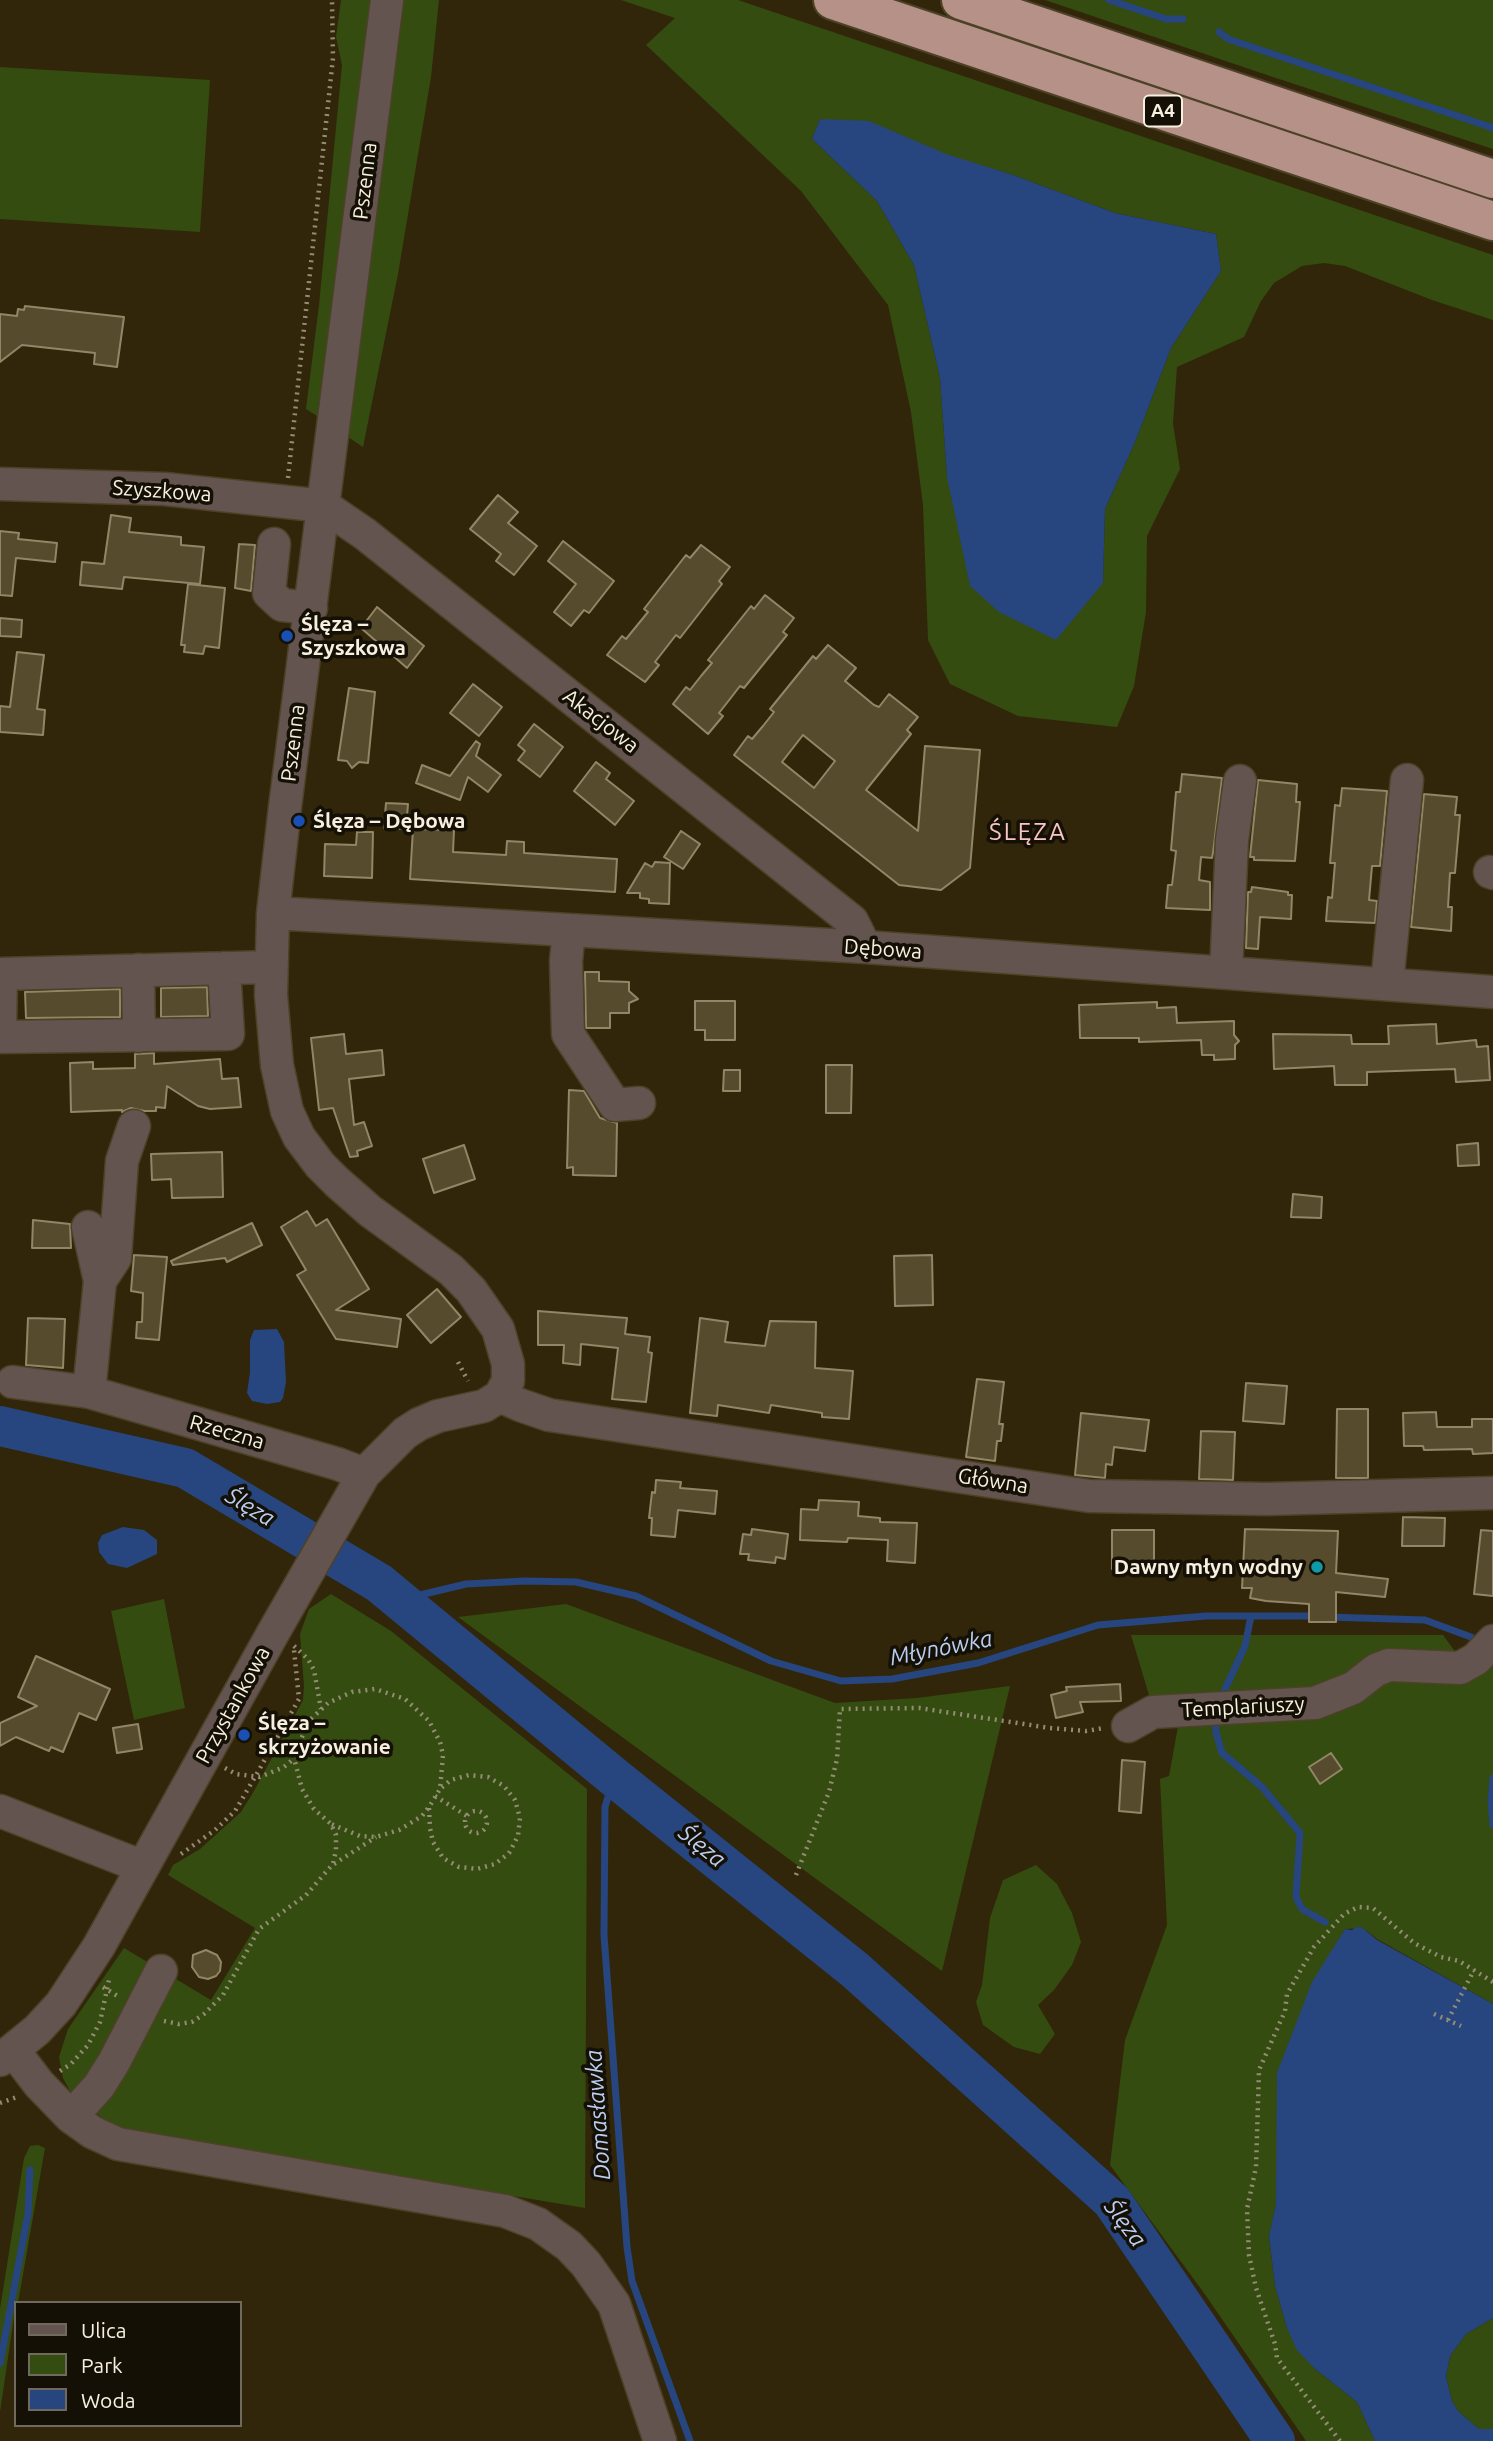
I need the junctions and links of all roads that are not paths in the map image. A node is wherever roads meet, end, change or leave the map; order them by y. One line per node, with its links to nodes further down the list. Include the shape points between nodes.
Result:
1 (387, 0): 7 (street, Pszenna)
2 (832, 0): 5 (highway, A4)
3 (961, 0): 4 (highway, A4)
4 (1493, 179)
5 (1493, 221)
6 (0, 484): 7 (street, Szyszkowa, via 165,489)
7 (324, 506): 9 (street, Pszenna); 14 (street, Akacjowa, via 852,921)
8 (274, 544): 9 (street, via 269,593 282,605)
9 (311, 608): 12 (street, Pszenna)
10 (1407, 780): 19 (street)
11 (1240, 781): 18 (street, via 1232,841)
12 (273, 912): 13 (street, Dębowa); 15 (street, Pszenna)
13 (569, 930): 14 (street, Dębowa); 24 (street, via 568,1034 615,1105)
14 (864, 947): 18 (street, Dębowa)
15 (271, 967): 16 (street); 30 (street, Pszenna, via 277,1066 292,1125 337,1182 451,1270 492,1317 505,1347 509,1373)
16 (224, 968): 17 (street); 22 (street, via 228,1034)
17 (138, 970): 21 (street, via 1,974); 22 (street)
18 (1226, 973): 19 (street, Dębowa)
19 (1387, 984): 20 (street, Dębowa)
20 (1493, 992)
21 (0, 1030)
22 (139, 1035): 23 (street)
23 (0, 1037)
24 (639, 1103)
25 (134, 1125): 27 (street, via 122,1161 115,1258)
26 (88, 1227): 27 (street)
27 (100, 1282): 29 (street)
28 (13, 1382): 29 (street, Rzeczna)
29 (89, 1392): 31 (street, Rzeczna)
30 (500, 1396): 31 (street, Przystankowa, via 484,1406 419,1424 390,1445); 32 (street, Główna, via 549,1415 1089,1496 1267,1499)
31 (364, 1474): 36 (street, Przystankowa, via 305,1579 288,1637)
32 (1493, 1493)
33 (1484, 1650): 34 (street, Templariuszy, via 1460,1668 1389,1665 1353,1688 1315,1703 1153,1712)
34 (1128, 1726)
35 (0, 1811): 36 (street)
36 (143, 1867): 38 (street, Przystankowa, via 61,2004)
37 (161, 1971): 39 (street, via 114,2062)
38 (6, 2055): 39 (street)
39 (71, 2117): 40 (street, via 118,2144 505,2210 538,2224 569,2246 614,2304)
40 (660, 2441)

